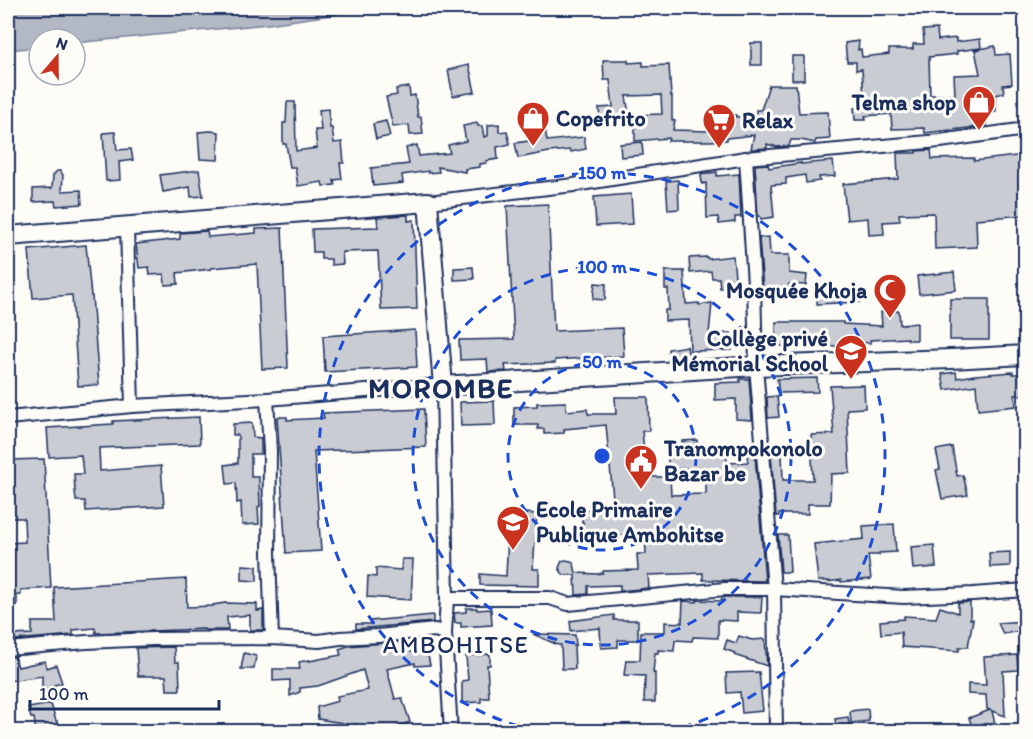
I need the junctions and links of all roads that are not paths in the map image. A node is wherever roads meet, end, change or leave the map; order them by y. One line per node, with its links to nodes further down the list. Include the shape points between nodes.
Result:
1 (1026, 129): 2 (street, via 940,141)
2 (746, 158): 3 (street, via 574,185); 7 (street)
3 (428, 202): 4 (street); 8 (street)
4 (127, 227): 5 (street); 10 (street)
5 (8, 236)
6 (1026, 355): 7 (street)
7 (756, 366): 8 (street); 12 (street)
8 (443, 386): 9 (street); 14 (street)
9 (267, 399): 10 (street); 16 (street)
10 (132, 406): 11 (street)
11 (8, 418)
12 (774, 589): 13 (street, via 904,597); 14 (street, via 725,589 568,604 550,598); 19 (street)
13 (1026, 590)
14 (447, 598): 15 (street)
15 (445, 633): 16 (street, via 435,630 319,641); 18 (street)
16 (272, 638): 17 (street, via 153,639)
17 (8, 649)
18 (450, 731)
19 (776, 732)

